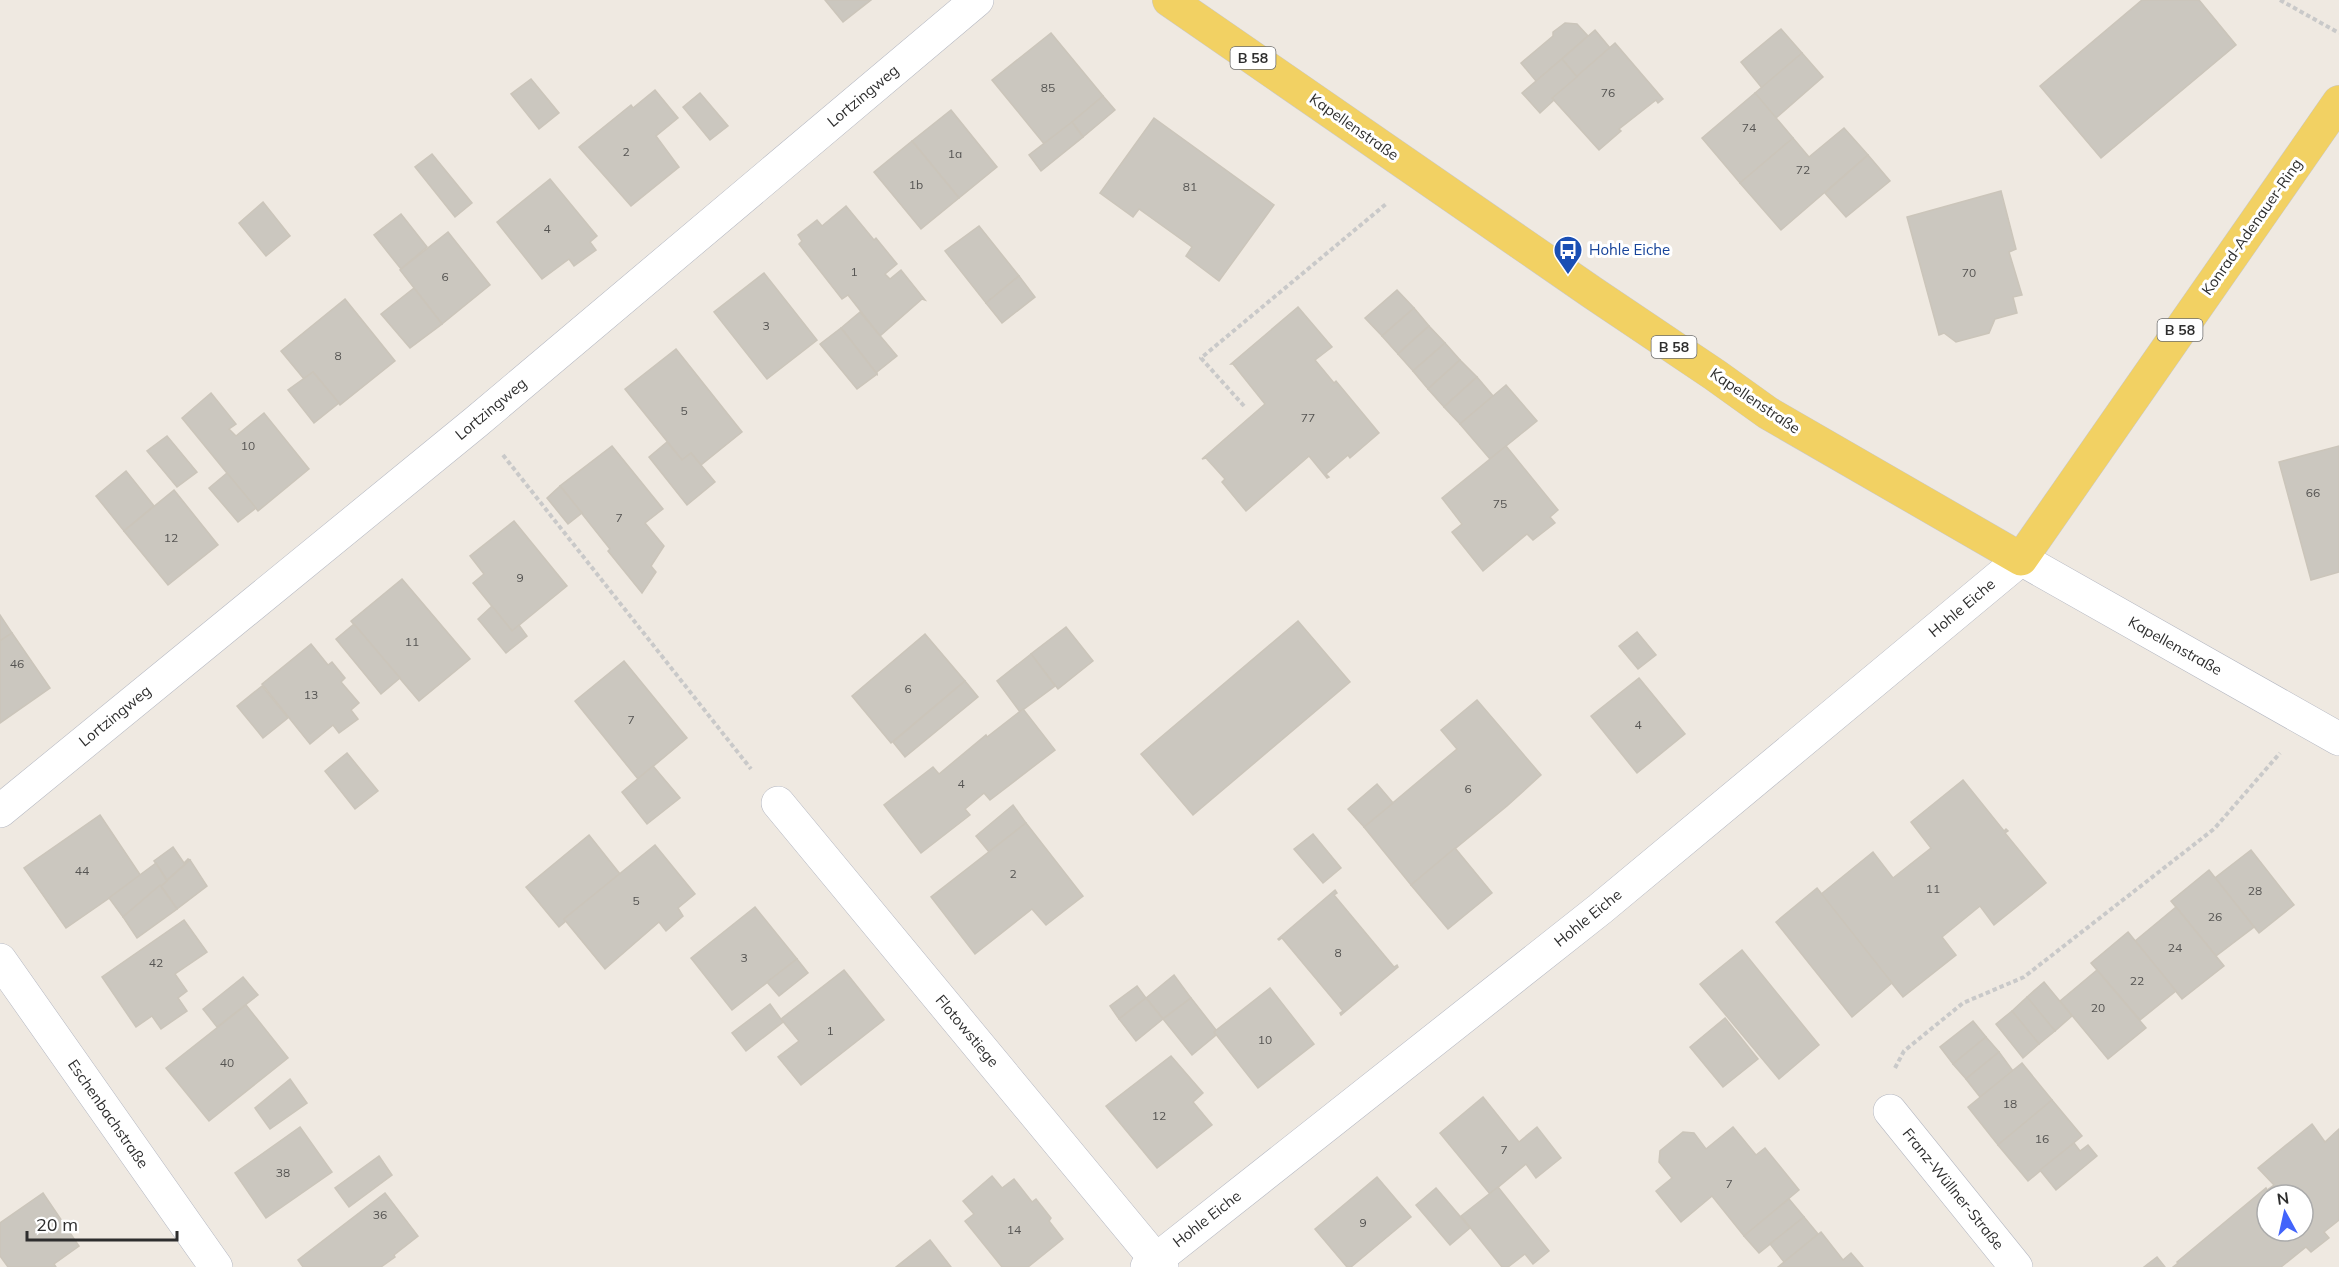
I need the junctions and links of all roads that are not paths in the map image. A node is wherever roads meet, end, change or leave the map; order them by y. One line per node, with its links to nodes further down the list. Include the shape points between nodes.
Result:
1 (977, 0): 7 (street, Lortzingweg, via 477,422)
2 (1169, 0): 4 (main road, Kapellenstraße / B 58, via 1768,413)
3 (2339, 102): 4 (main road, Konrad-Adenauer-Ring / B 58)
4 (2021, 559): 5 (street, Kapellenstraße); 10 (street, Hohle Eiche, via 1599,909)
5 (2339, 739)
6 (778, 803): 10 (street, Flotowstiege)
7 (0, 811)
8 (0, 960): 11 (street, Eschenbachstraße)
9 (1890, 1112): 12 (street, Franz-Wüllner-Straße)
10 (1155, 1264)
11 (216, 1267)
12 (2016, 1267)

